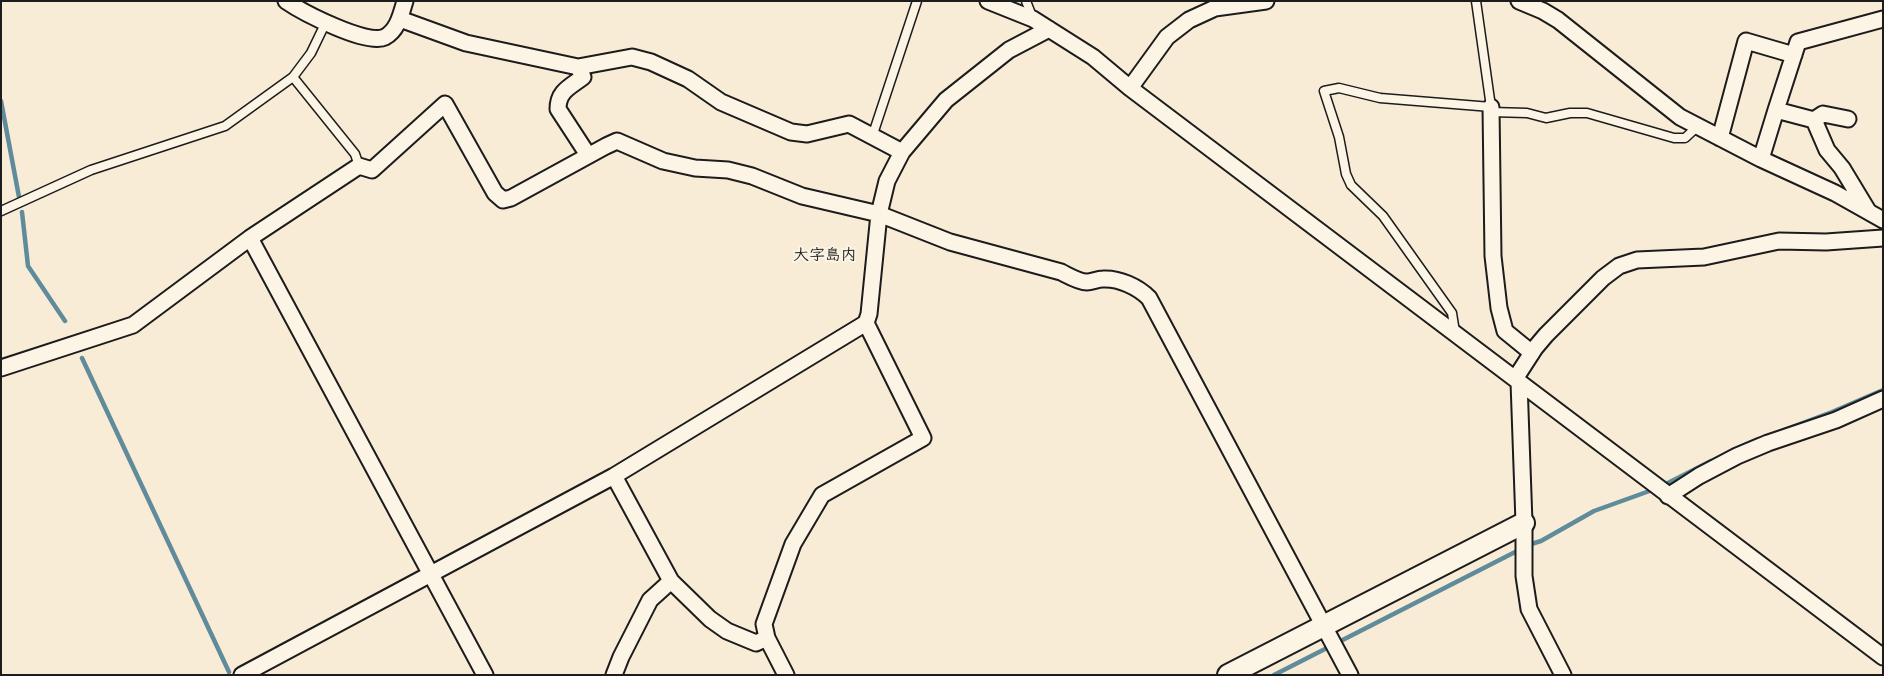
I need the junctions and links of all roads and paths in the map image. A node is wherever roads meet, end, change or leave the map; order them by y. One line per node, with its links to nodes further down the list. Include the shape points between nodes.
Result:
1 (286, 1): 12 (street)
2 (405, 1): 9 (street)
3 (917, 1): 23 (lane)
4 (988, 1): 10 (street)
5 (1026, 1): 10 (lane)
6 (1266, 1): 17 (street, via 1215,8 1189,20 1167,37)
7 (1476, 1): 18 (lane)
8 (1519, 1): 22 (street, via 1558,20 1680,117)
9 (400, 19): 12 (street, via 392,32 383,38); 15 (street, via 466,43)
10 (1033, 19): 13 (street)
11 (1883, 19): 14 (street, via 1798,42)
12 (325, 24): 16 (lane, via 311,53)
13 (1049, 29): 17 (street, via 1093,57); 25 (street, via 1009,50 946,100)
14 (1794, 55): 19 (street); 24 (street, via 1746,41)
15 (578, 67): 23 (street, via 632,57 688,79 721,102 791,132 807,134 848,124); 26 (street, via 583,78 562,93 558,109)
16 (293, 78): 28 (lane, via 355,154); 29 (lane, via 225,126 91,170)
17 (1130, 88): 36 (street)
18 (1491, 109): 22 (lane, via 1546,118 1587,113 1674,138 1684,138); 36 (lane, via 1380,98 1339,88 1324,91 1351,185 1383,216 1452,313); 37 (street, via 1493,256 1500,308 1505,331)
19 (1776, 110): 21 (street); 27 (street)
20 (1848, 119): 21 (street, via 1823,114)
21 (1814, 120): 30 (street, via 1828,150)
22 (1698, 126): 24 (street)
23 (872, 136): 25 (street)
24 (1720, 138): 27 (street)
25 (902, 152): 31 (street, via 887,181)
26 (588, 155): 28 (street, via 503,200 495,193 445,104 372,170); 31 (street, via 617,141 663,161 695,168 728,170 802,196)
27 (1762, 159): 30 (street, via 1835,193)
28 (359, 166): 33 (street)
29 (1, 211)
30 (1869, 213): 32 (street)
31 (878, 214): 35 (street); 46 (street, via 950,242 1062,272 1078,280 1114,280 1140,289 1149,298)
32 (1883, 220)
33 (250, 238): 38 (street, via 133,325); 44 (street)
34 (1883, 238): 37 (street, via 1779,241 1704,257 1637,260 1619,266 1603,278)
35 (866, 323): 41 (street); 47 (street, via 923,438 822,495 793,544 776,587 764,624)
36 (1455, 334): 39 (street)
37 (1532, 352): 39 (street)
38 (1, 368)
39 (1518, 381): 42 (street); 43 (street)
40 (1883, 399): 42 (street, via 1737,456)
41 (614, 476): 44 (street); 45 (street)
42 (1668, 496): 48 (street)
43 (1524, 523): 46 (street); 55 (street, via 1528,609)
44 (430, 574): 49 (street); 50 (street)
45 (671, 581): 47 (street, via 727,631 756,643); 51 (street, via 650,600)
46 (1323, 625): 53 (street); 54 (street)
47 (768, 638): 52 (street)
48 (1883, 657)
49 (242, 675)
50 (484, 675)
51 (614, 675)
52 (786, 675)
53 (1228, 675)
54 (1350, 675)
55 (1563, 675)

